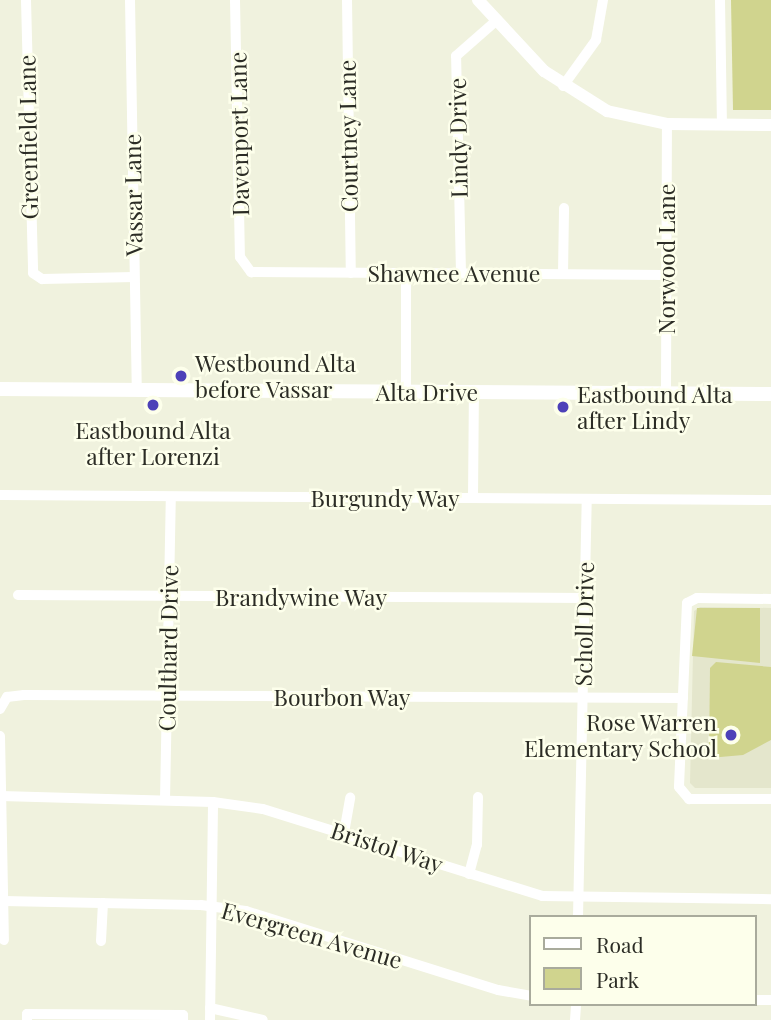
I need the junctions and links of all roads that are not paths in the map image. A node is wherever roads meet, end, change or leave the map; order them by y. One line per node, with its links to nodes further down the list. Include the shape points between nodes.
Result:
1 (26, 0): 20 (street, Greenfield Lane, via 33,273 43,279)
2 (130, 0): 20 (street, Vassar Lane)
3 (235, 0): 14 (street, Davenport Lane, via 240,257)
4 (347, 0): 15 (street, Courtney Lane)
5 (478, 0): 8 (street)
6 (603, 0): 9 (street, via 596,40)
7 (720, 0): 11 (street)
8 (497, 20): 9 (street); 17 (street, Lindy Drive, via 456,56)
9 (563, 86): 10 (street, via 607,111)
10 (667, 124): 11 (street); 19 (street, Norwood Lane)
11 (722, 125): 12 (street)
12 (771, 125)
13 (564, 208): 18 (street)
14 (244, 267): 15 (street, Shawnee Avenue, via 251,272)
15 (351, 273): 16 (street, Shawnee Avenue)
16 (406, 273): 17 (street, Shawnee Avenue); 23 (street)
17 (461, 274): 18 (street, Shawnee Avenue)
18 (563, 274): 19 (street, Shawnee Avenue)
19 (666, 275): 25 (street, Norwood Lane)
20 (134, 277): 22 (street, Vassar Lane)
21 (0, 389): 22 (main road, Alta Drive)
22 (137, 390): 23 (main road, Alta Drive)
23 (406, 392): 24 (main road, Alta Drive)
24 (474, 392): 25 (main road, Alta Drive); 29 (street)
25 (666, 393): 26 (main road, Alta Drive)
26 (771, 394)
27 (0, 495): 28 (street, Burgundy Way)
28 (170, 497): 29 (street, Burgundy Way); 33 (street, Coulthard Drive)
29 (473, 498): 30 (street, Burgundy Way)
30 (586, 499): 31 (street, Burgundy Way); 34 (street, Scholl Drive)
31 (771, 500)
32 (18, 595): 33 (street, Brandywine Way)
33 (169, 596): 34 (street, Brandywine Way); 36 (street, Coulthard Drive)
34 (584, 598): 37 (street, Scholl Drive)
35 (771, 599): 38 (street, via 697,598 687,603)
36 (167, 696): 37 (street, Bourbon Way); 39 (street, Bourbon Way, via 23,695); 45 (street, Coulthard Drive)
37 (582, 698): 38 (street, Bourbon Way); 49 (street, Scholl Drive)
38 (682, 698): 44 (street, via 679,786 683,796)
39 (2, 705)
40 (0, 736): 41 (street)
41 (1, 796): 45 (street, Bristol Way); 51 (street)
42 (478, 797): 48 (street, via 477,845)
43 (350, 798): 47 (street)
44 (771, 799)
45 (165, 800): 46 (street, Bristol Way)
46 (213, 802): 47 (street, Bristol Way, via 286,815); 53 (street)
47 (344, 833): 48 (street, Bristol Way)
48 (469, 874): 49 (street, Bristol Way, via 542,896)
49 (578, 897): 50 (street, Bristol Way); 54 (street, Scholl Drive)
50 (771, 899)
51 (4, 901): 52 (street, Evergreen Avenue); 55 (street)
52 (103, 904): 53 (street, Evergreen Avenue); 56 (street)
53 (212, 906): 57 (street, Evergreen Avenue, via 285,922 498,990); 58 (street)
54 (578, 915)
55 (4, 940)
56 (101, 941)
57 (530, 996)
58 (210, 1014): 61 (street)
59 (27, 1020): 60 (street, via 27,1014 183,1015)
60 (183, 1020)
61 (263, 1020)

